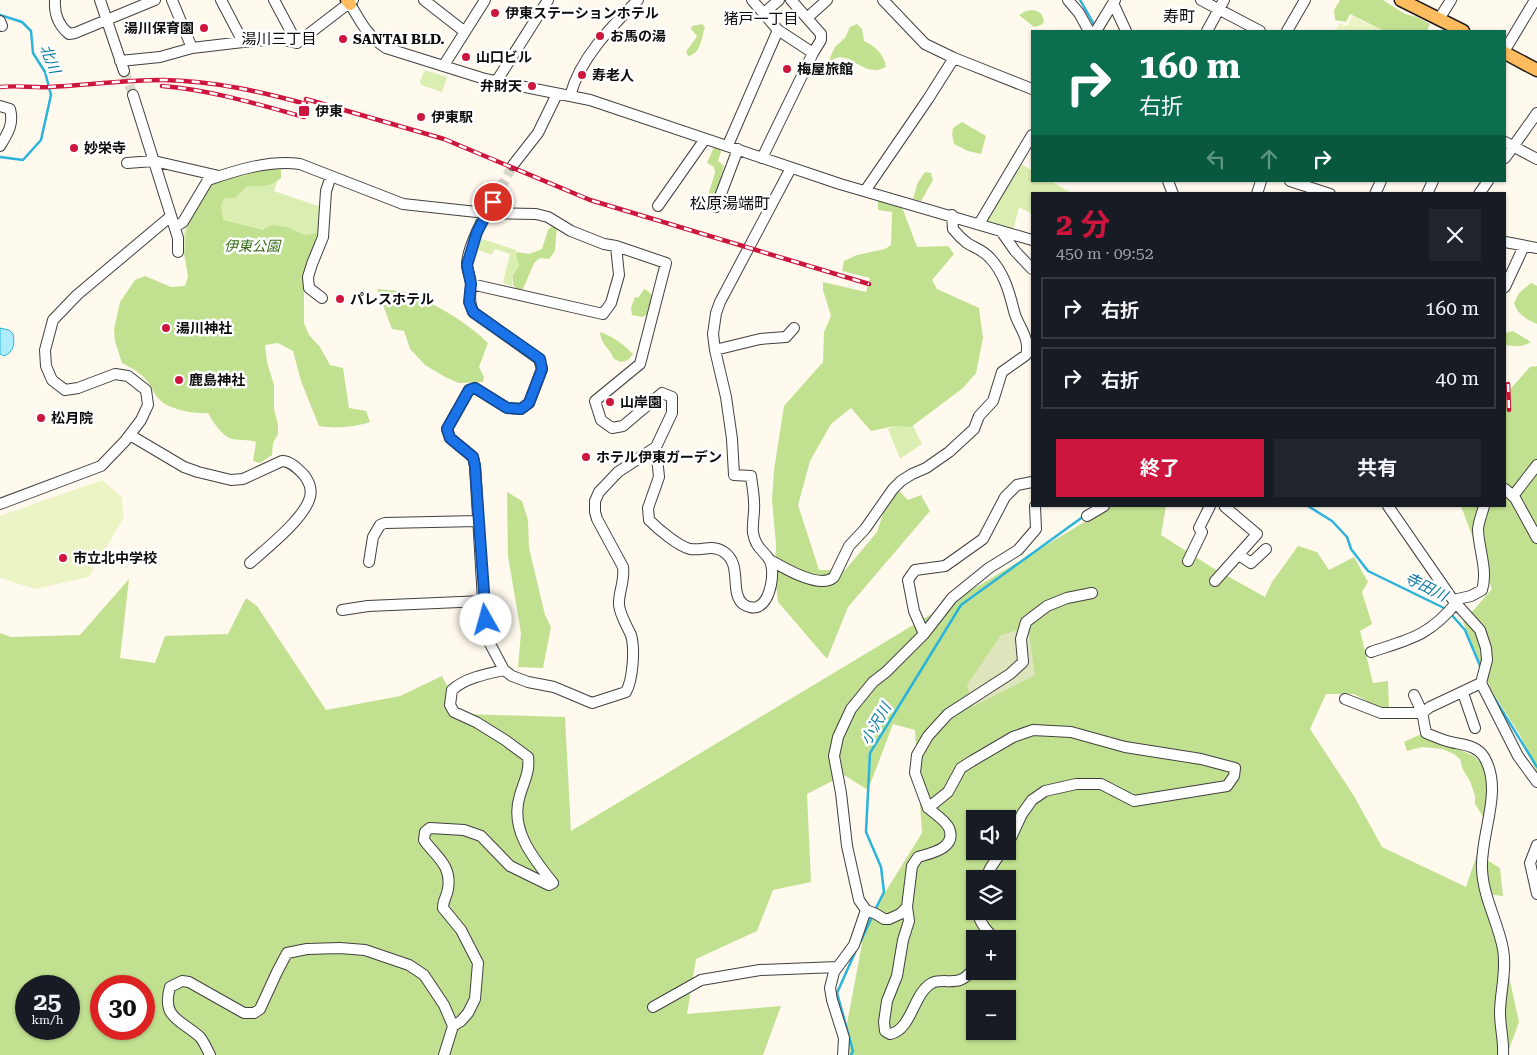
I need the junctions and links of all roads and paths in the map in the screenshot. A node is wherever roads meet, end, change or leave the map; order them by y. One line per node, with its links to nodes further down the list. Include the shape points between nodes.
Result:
1 (55, 0): 28 (street, via 55,14 61,28 68,34)
2 (100, 0): 28 (street)
3 (154, 0): 28 (street)
4 (172, 0): 40 (street)
5 (221, 0): 38 (street)
6 (274, 0): 39 (street)
7 (424, 0): 37 (street)
8 (485, 0): 37 (street)
9 (548, 0): 49 (street)
10 (638, 0): 53 (street, via 593,50)
11 (752, 0): 25 (street)
12 (779, 0): 25 (street)
13 (791, 0): 26 (street)
14 (826, 0): 26 (street)
15 (883, 0): 44 (street, via 919,38)
16 (1068, 0): 31 (street)
17 (1201, 0): 24 (street)
18 (1305, 0): 35 (street)
19 (1402, 0): 27 (main road)
20 (1451, 0): 27 (street)
21 (1535, 0): 41 (street)
22 (350, 1): 39 (street); 46 (street, via 366,32 374,40 386,48)
23 (1114, 2): 29 (street); 32 (street)
24 (1221, 5): 33 (street); 34 (street)
25 (764, 14): 30 (street)
26 (807, 18): 42 (street, via 821,34 822,40)
27 (1439, 19): 36 (main road)
28 (106, 21): 45 (street)
29 (1098, 28)
30 (778, 30): 42 (street); 60 (street)
31 (1088, 30)
32 (1126, 30)
33 (1208, 30)
34 (1258, 30)
35 (1288, 30)
36 (1461, 30)
37 (465, 32): 46 (street)
38 (243, 42): 39 (street, via 279,39); 40 (street)
39 (297, 43)
40 (192, 48): 45 (street, via 160,57)
41 (1506, 50)
42 (813, 53): 61 (street)
43 (1506, 53): 47 (main road)
44 (954, 58): 50 (street); 70 (street)
45 (120, 61): 48 (street)
46 (444, 66): 49 (street)
47 (1537, 70)
48 (124, 71)
49 (496, 82): 51 (street)
50 (1031, 89)
51 (557, 94): 53 (street); 65 (street, via 538,133)
52 (133, 95): 63 (street)
53 (570, 96): 57 (street)
54 (0, 106): 59 (street, via 10,109 12,117 10,129)
55 (1537, 113): 58 (street)
56 (1031, 137): 78 (street)
57 (705, 139): 60 (street); 73 (street)
58 (1509, 144): 62 (street)
59 (0, 146)
60 (733, 147): 61 (street); 74 (street)
61 (762, 158): 66 (street)
62 (1537, 159)
63 (154, 161): 64 (street); 67 (street); 77 (street)
64 (127, 164)
65 (513, 165)
66 (791, 168): 70 (street); 92 (street, via 720,302 713,334)
67 (220, 176): 68 (street, via 269,164 291,163); 79 (street, via 208,180 183,222)
68 (331, 176): 75 (street, via 403,204); 90 (street, via 326,191 324,237 308,277 309,288)
69 (1293, 182): 71 (street)
70 (865, 190): 76 (street)
71 (1324, 192)
72 (493, 202): 75 (street)
73 (658, 206)
74 (716, 207)
75 (486, 213): 83 (street, via 548,217 570,231); 88 (street, via 467,265)
76 (952, 215): 78 (street); 111 (street, via 953,229 968,244 985,253 1004,280 1024,334 1026,355 1002,372 993,401 979,416 974,429 949,452 893,489 864,530 848,546 831,580 819,581)
77 (171, 216): 79 (street); 93 (street, via 77,295 53,320 45,350 46,366 52,380 64,390 115,374 128,376 146,390 148,405)
78 (979, 224): 80 (street)
79 (174, 227): 86 (street)
80 (1001, 231): 81 (street); 87 (street)
81 (1031, 240)
82 (1506, 242): 84 (street)
83 (616, 246): 88 (street, via 619,275 611,303 603,314); 94 (street, via 666,263 640,364 595,401 601,420 612,428 623,426 662,393 672,397 672,413)
84 (1524, 246): 85 (street); 89 (street)
85 (1537, 248)
86 (178, 252)
87 (1031, 268)
88 (471, 284): 107 (street, via 469,302 473,312 540,359 542,369 529,403 521,409 507,408 475,388 469,390 447,429 450,438 473,457)
89 (1506, 285)
90 (322, 298)
91 (794, 328): 92 (street, via 786,337 760,339)
92 (715, 350): 111 (street, via 726,397 734,475 750,476 754,503 753,533 758,549)
93 (130, 435): 98 (street, via 101,466); 114 (street, via 184,466 231,480 243,479 282,461 300,471 309,482 309,499 297,518)
94 (656, 447): 111 (street, via 659,477 648,508 650,520 689,548 710,547 725,552 735,568 738,598 748,607 764,603 769,593 772,578); 122 (street, via 618,472 598,492 595,501 597,519 624,575 619,606 632,637 630,683 626,692 592,703 554,687 512,676)
95 (1537, 465): 97 (street)
96 (1031, 482): 120 (street, via 1017,485 1006,497 983,538 945,566 915,570 908,580 914,611)
97 (1509, 492): 108 (street)
98 (0, 504)
99 (1035, 507): 120 (street, via 1036,529 1018,550 952,598)
100 (1102, 507): 106 (street)
101 (1210, 507): 113 (street, via 1199,528 1202,532)
102 (1214, 507): 103 (street)
103 (1226, 507): 110 (street, via 1258,534)
104 (1389, 507): 118 (street)
105 (1484, 507): 118 (street, via 1478,528 1484,571 1482,590)
106 (1086, 516)
107 (478, 521): 112 (street, via 385,523 373,537); 117 (street)
108 (1537, 538)
109 (1266, 549): 110 (street, via 1251,563)
110 (1239, 555): 115 (street)
111 (770, 560)
112 (369, 562)
113 (1188, 562)
114 (250, 563)
115 (1216, 581)
116 (1092, 593): 130 (street, via 1047,606 1026,622 1021,639 1023,662 948,714 928,736 916,755 915,773)
117 (483, 601): 119 (street); 122 (street, via 488,640)
118 (1454, 601): 121 (street, via 1445,617 1424,633); 123 (street, via 1480,630 1487,660)
119 (342, 610)
120 (924, 634): 135 (street, via 873,682 851,709 838,737 834,756 847,846 859,900)
121 (1371, 652)
122 (504, 670): 139 (street, via 458,684 452,690 450,705 454,712 476,722 528,757 529,767 519,796 518,823 523,839 553,883 550,885 510,866 481,836 464,830 430,828 424,832 424,840 449,874 443,908 461,930 478,963 475,999 468,1013)
123 (1482, 682): 124 (street); 129 (street, via 1518,756)
124 (1463, 693): 127 (street); 128 (street)
125 (1414, 695): 127 (street)
126 (1345, 699): 127 (street, via 1381,713)
127 (1422, 712): 143 (street, via 1426,733 1472,746 1483,756 1490,770 1492,801 1482,868 1487,900 1503,949 1500,1014)
128 (1475, 728)
129 (1537, 782)
130 (928, 808): 131 (street, via 948,792 962,768 972,760 1012,737 1033,730 1071,732 1126,748 1201,758 1235,768 1227,786 1134,800 1101,784 1076,784 1045,791 1032,800); 134 (street, via 949,826 950,834 947,845 938,852 918,857 912,866)
131 (1016, 827)
132 (1537, 845): 133 (street, via 1530,863)
133 (1537, 894)
134 (907, 907): 135 (street, via 890,919); 137 (street, via 909,921 898,976 887,1000 885,1031 896,1033 932,984)
135 (866, 910): 136 (street, via 854,945)
136 (837, 967): 138 (street, via 760,970 701,980); 142 (street, via 830,988 844,1038)
137 (966, 977)
138 (653, 1007)
139 (453, 1026): 140 (street, via 444,1005 424,975 409,965 365,950 297,950 287,953 260,1009 254,1013 244,1013 189,982 182,981 170,987 166,1000 172,1015 202,1039); 141 (street)
140 (210, 1055)
141 (444, 1055)
142 (843, 1055)
143 (1503, 1055)

